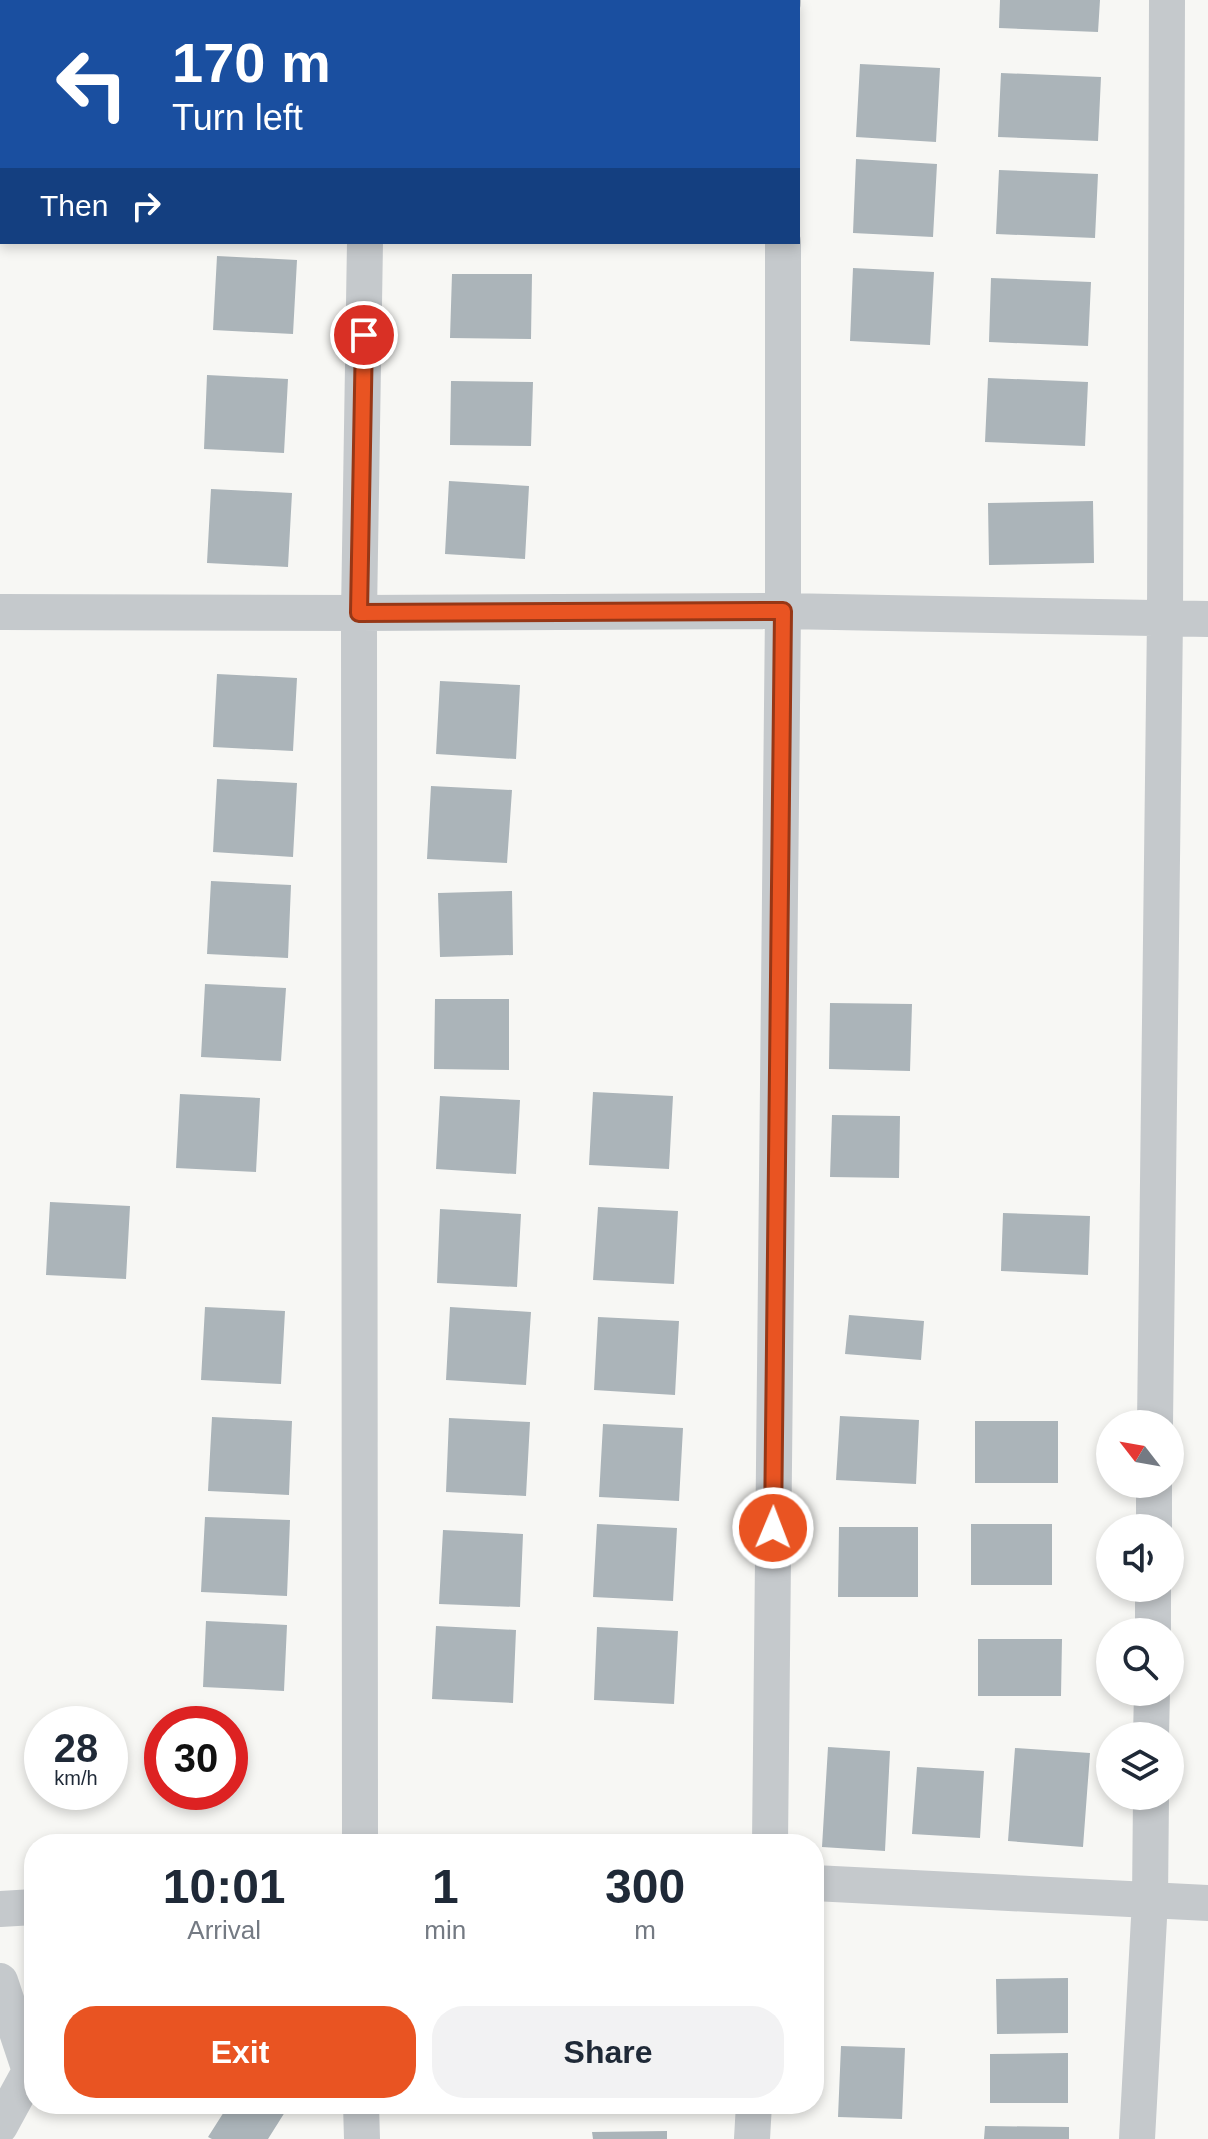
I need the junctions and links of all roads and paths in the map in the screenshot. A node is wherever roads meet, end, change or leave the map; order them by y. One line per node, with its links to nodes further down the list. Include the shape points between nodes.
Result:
1 (1167, 0): 7 (street)
2 (365, 244): 6 (street)
3 (783, 244): 4 (street)
4 (783, 611): 6 (street); 7 (street); 12 (street)
5 (0, 612): 6 (street)
6 (359, 613): 11 (street)
7 (1165, 618): 8 (street); 9 (street)
8 (1208, 619)
9 (1155, 1410)
10 (1151, 1810): 14 (street)
11 (360, 1834)
12 (770, 1834)
13 (824, 1884): 14 (street)
14 (1150, 1900): 15 (street); 26 (street)
15 (1208, 1903)
16 (24, 1908): 17 (street)
17 (0, 1909)
18 (0, 1981): 19 (street)
19 (24, 2053)
20 (24, 2082): 23 (street)
21 (361, 2114): 24 (street)
22 (753, 2114): 25 (street)
23 (0, 2126)
24 (362, 2139)
25 (752, 2139)
26 (1137, 2139)

